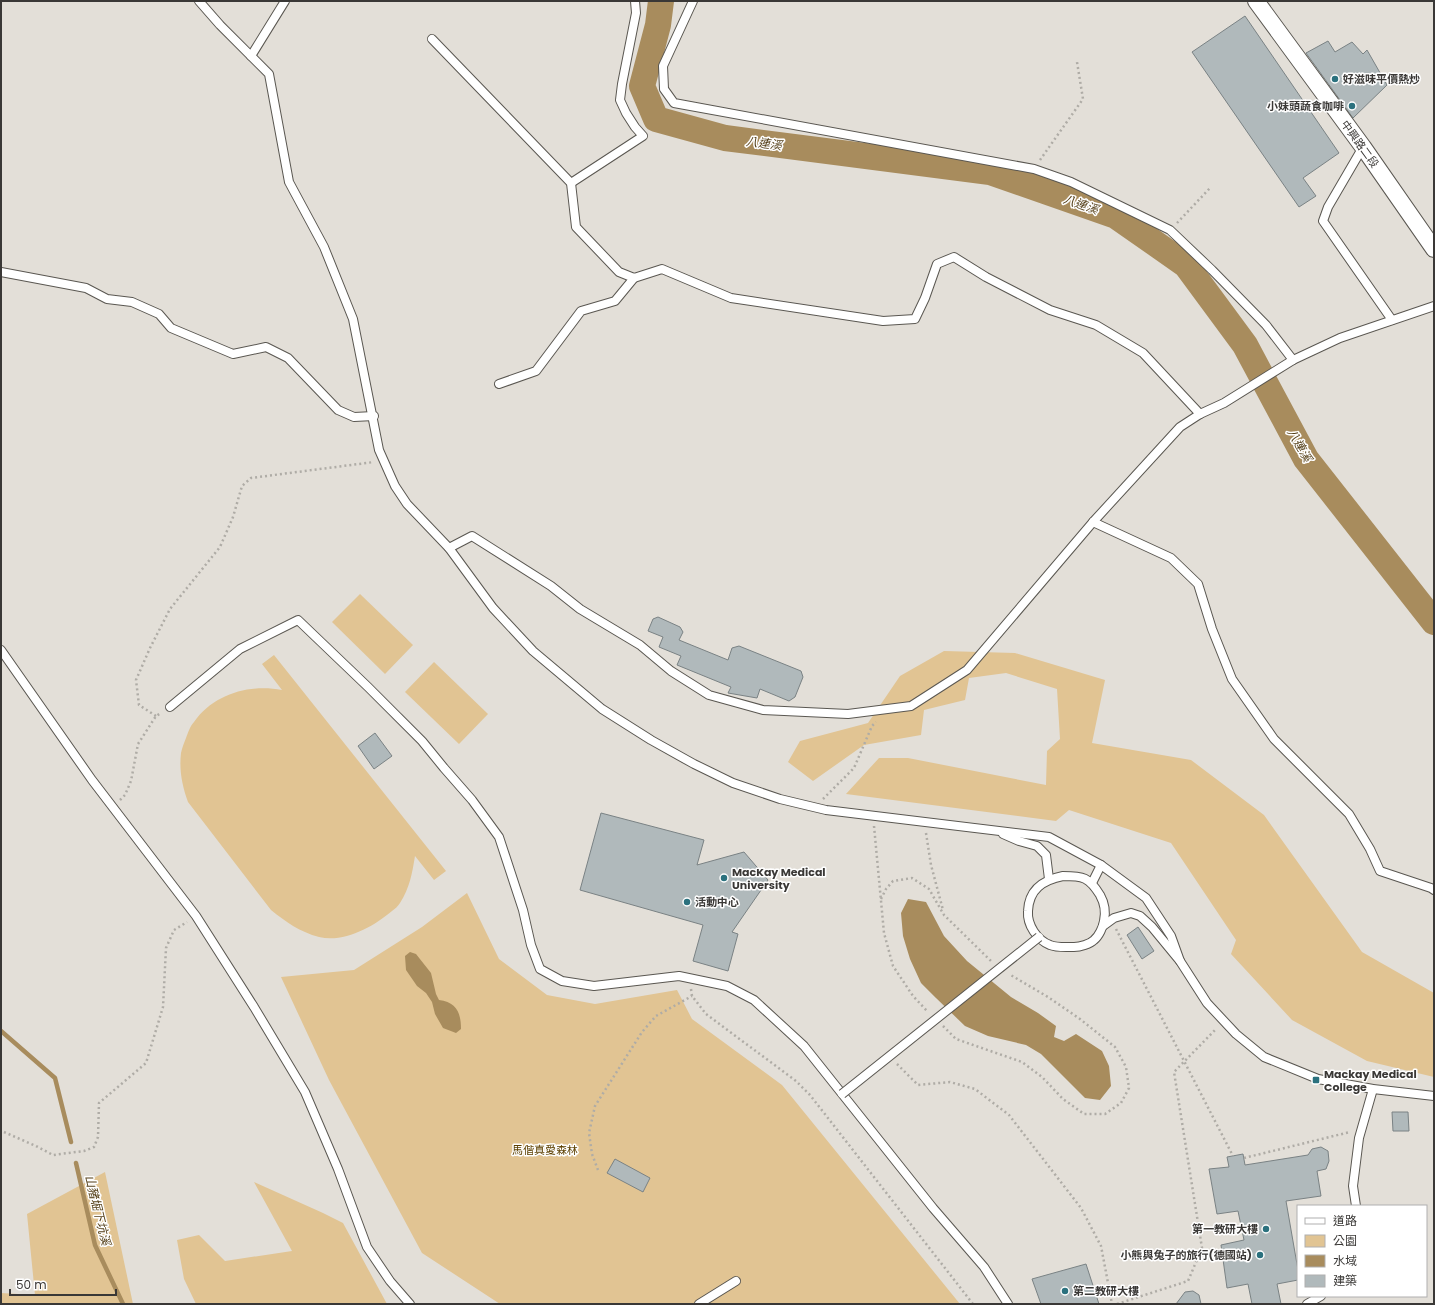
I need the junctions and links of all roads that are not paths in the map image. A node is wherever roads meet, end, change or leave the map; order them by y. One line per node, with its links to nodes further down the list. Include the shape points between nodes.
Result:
1 (199, 1): 7 (lane)
2 (285, 1): 7 (lane)
3 (634, 1): 9 (lane, via 636,13 620,100 626,114 643,136)
4 (693, 1): 15 (lane, via 663,66 664,89 674,103 1034,169 1071,182 1170,230 1266,325)
5 (1256, 1): 8 (street, 中興路二段)
6 (432, 39): 9 (lane)
7 (251, 56): 18 (lane, via 269,74 289,182 324,247 353,319)
8 (1363, 146): 10 (street, 中興路二段); 14 (lane, via 1328,207 1323,221)
9 (571, 183): 12 (lane, via 576,227 619,272)
10 (1434, 249)
11 (1, 272): 18 (lane, via 86,288 107,299 132,302 160,314 171,328 233,354 266,347 288,358 338,410 354,417)
12 (634, 278): 16 (lane, via 615,301 581,311 536,371); 17 (lane, via 662,269 731,298 883,321 915,318 937,264 954,257 986,277 1050,310 1096,325 1143,352)
13 (1434, 306): 14 (lane)
14 (1392, 320): 15 (lane, via 1340,338)
15 (1293, 360): 17 (lane, via 1224,403)
16 (499, 384)
17 (1200, 414): 19 (lane, via 1180,427)
18 (374, 416): 20 (lane, via 379,450 395,486 407,504)
19 (1092, 522): 20 (lane, via 967,670 910,706 848,714 763,710 709,695 671,671 640,645 580,609 551,586 472,536); 27 (lane, via 1171,558 1198,584 1232,679 1274,739 1350,814 1380,871)
20 (449, 548): 23 (lane, via 493,608 533,651 602,708 694,764 733,783 780,799 826,810)
21 (1, 650): 37 (lane, via 92,780 196,916 254,1007 305,1092 367,1247 390,1281)
22 (170, 707): 32 (lane, via 240,649 298,620 422,741 472,800 499,837 540,969 562,981 594,986 679,976 727,986 754,1000 804,1046)
23 (995, 831): 24 (lane, via 1049,837); 25 (lane, via 1037,846 1046,855)
24 (1101, 865): 26 (lane); 30 (lane, via 1146,898 1171,936)
25 (1049, 879): 26 (lane, via 1077,876); 29 (lane, via 1037,887 1030,898 1030,926)
26 (1092, 883): 28 (lane, via 1102,899 1106,912)
27 (1434, 890)
28 (1103, 926): 29 (lane, via 1094,940 1081,947 1050,945); 30 (lane, via 1114,918 1131,913 1140,916)
29 (1039, 938): 32 (lane, bridge)
30 (1180, 961): 31 (lane, via 1207,1003 1236,1034 1264,1057 1318,1079)
31 (1373, 1089): 33 (lane); 34 (lane, via 1359,1138 1353,1186)
32 (842, 1094): 39 (lane, via 984,1267)
33 (1434, 1096)
34 (1356, 1205)
35 (736, 1281): 38 (lane)
36 (1319, 1297): 40 (lane)
37 (410, 1304)
38 (699, 1304)
39 (1008, 1304)
40 (1307, 1304)

